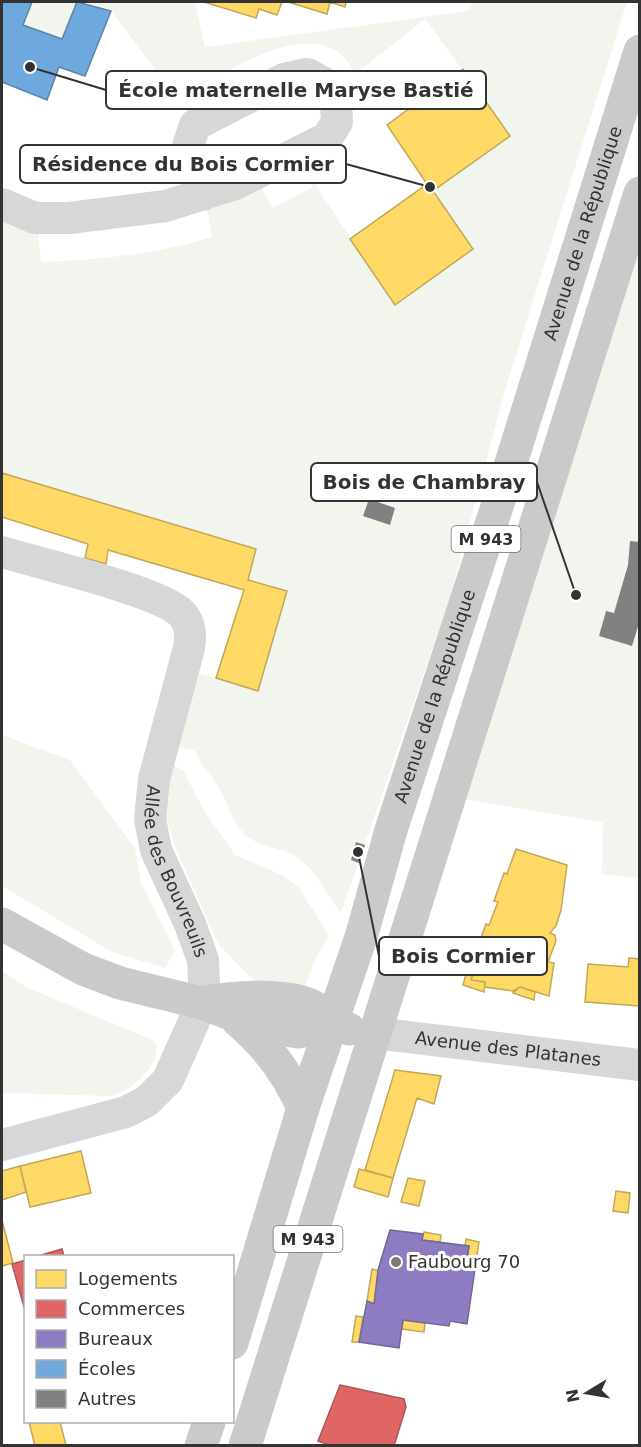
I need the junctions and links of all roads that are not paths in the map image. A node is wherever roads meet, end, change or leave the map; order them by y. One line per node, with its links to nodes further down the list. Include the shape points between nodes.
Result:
1 (639, 51): 8 (main road, Avenue de la République / M 943)
2 (639, 193): 9 (main road, M 943)
3 (202, 195): 3 (street, via 235,184 327,138 337,122 336,102 324,83 307,74 284,79 195,125 188,146); 4 (street, via 166,206 69,218 35,218)
4 (2, 204)
5 (2, 552): 7 (street, Allée des Bouvreuils, via 163,601 186,620 189,648 154,779 150,819 156,850 203,960)
6 (2, 924): 7 (main road, via 83,969)
7 (211, 1007): 8 (main road, via 257,1025 284,1030 310,1032); 11 (main road, via 239,1022 273,1056); 12 (street, via 168,1080 147,1101 126,1112)
8 (331, 1025): 9 (main road); 11 (main road, Avenue de la République / M 943)
9 (375, 1033): 10 (street, Avenue des Platanes); 16 (main road, M 943)
10 (639, 1065)
11 (303, 1108): 13 (main road, Avenue de la République / M 943)
12 (2, 1145)
13 (234, 1335)
14 (209, 1423): 15 (main road)
15 (201, 1446)
16 (245, 1446)

